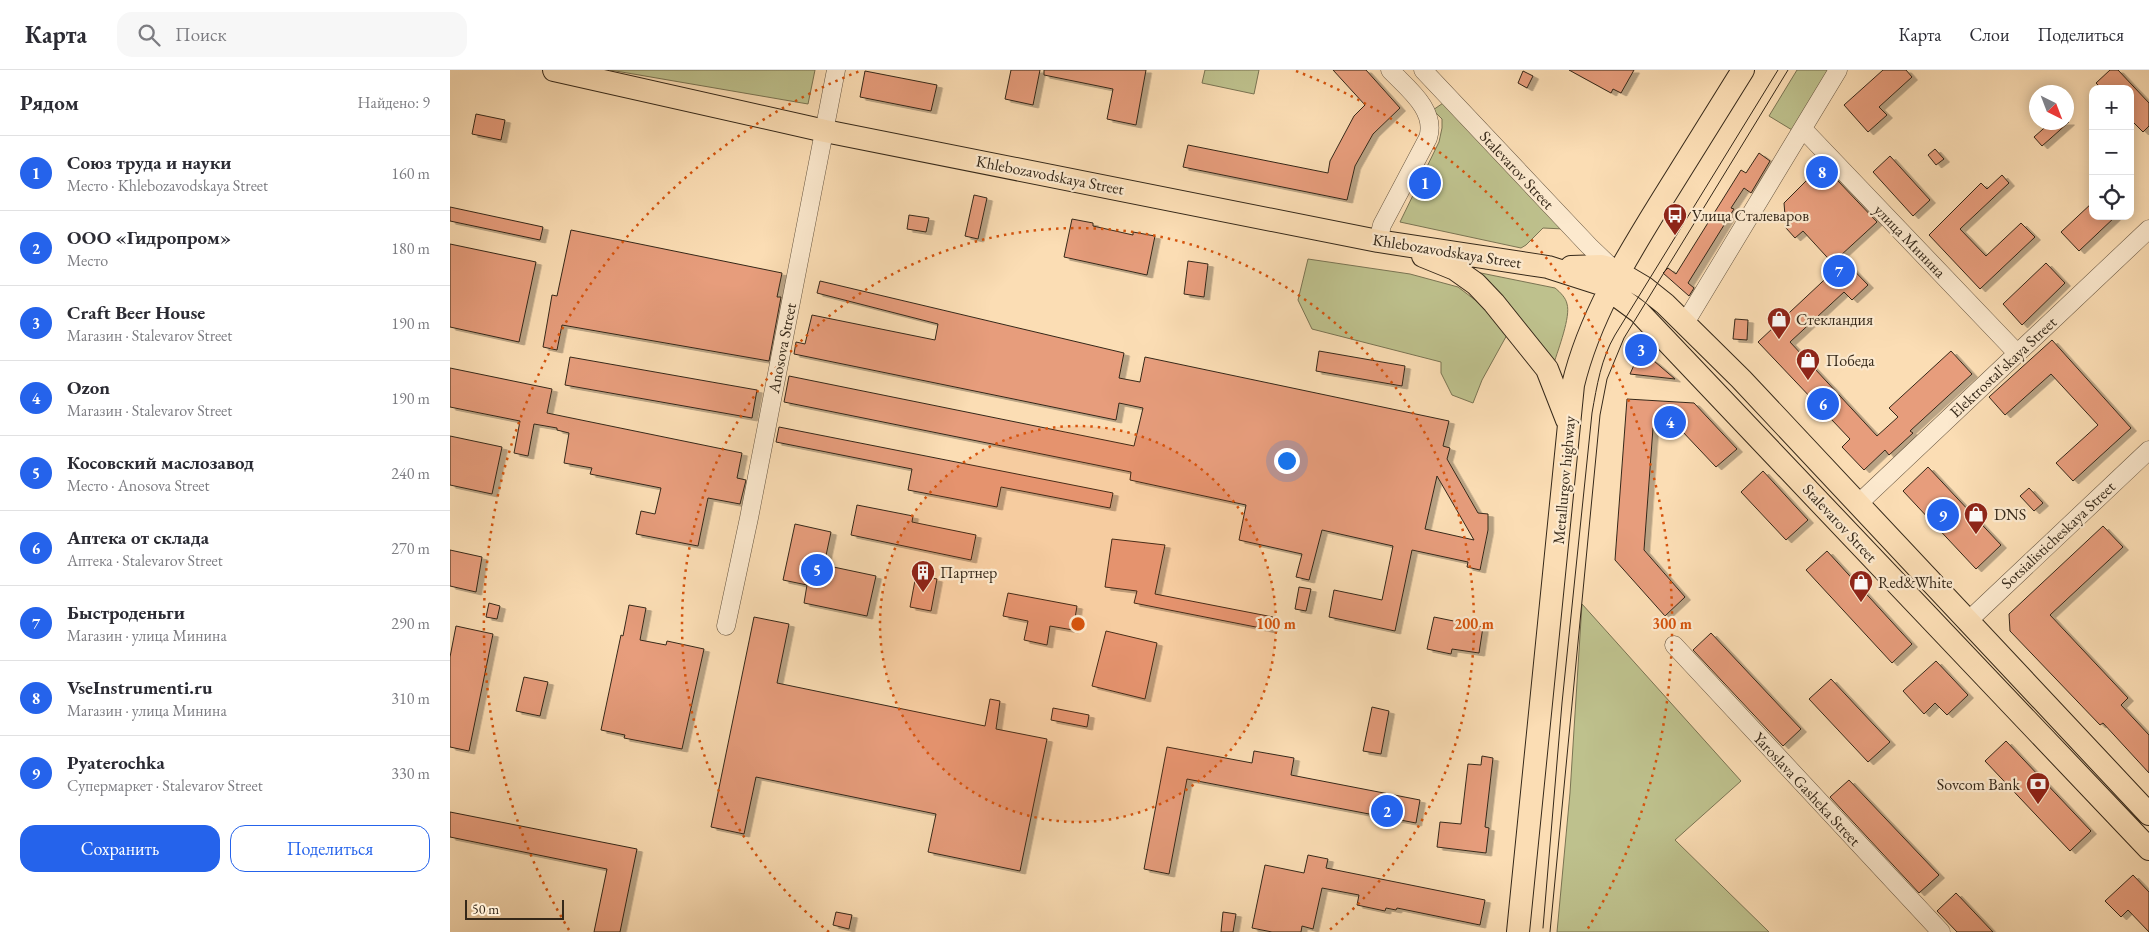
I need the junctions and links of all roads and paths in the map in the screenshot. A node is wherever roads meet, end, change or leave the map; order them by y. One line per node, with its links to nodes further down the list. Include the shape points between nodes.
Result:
1 (836, 70): 10 (street, Anosova Street)
2 (1390, 70): 8 (street)
3 (1423, 70): 7 (street, Stalevarov Street)
4 (1743, 70): 13 (main road, Metallurgov highway)
5 (1838, 70): 9 (street)
6 (565, 71): 10 (main road, Khlebozavodskaya Street)
7 (1446, 95): 8 (street, via 1432,105); 13 (street, Stalevarov Street)
8 (1423, 106): 12 (street, via 1430,120 1428,138 1382,225)
9 (1803, 129): 14 (street); 16 (street, улица Минина)
10 (825, 131): 12 (main road, Khlebozavodskaya Street); 22 (street, Anosova Street)
11 (2149, 229): 16 (street, Elektrostal'skaya Street)
12 (1387, 242): 13 (main road, Khlebozavodskaya Street, via 1548,267 1588,278); 17 (main road, via 1454,270 1476,284 1546,369)
13 (1614, 276): 14 (main road, Stalevarov Street, via 1651,292); 15 (main road, Stalevarov Street, via 1640,312); 17 (main road, Metallurgov highway, via 1579,362)
14 (1685, 323): 15 (main road); 19 (main road, Stalevarov Street)
15 (1668, 341): 20 (main road, Stalevarov Street)
16 (2017, 353): 19 (street, Elektrostal'skaya Street)
17 (1569, 428): 26 (main road, Metallurgov highway)
18 (2149, 450): 21 (street, Sotsialisticheskaya Street)
19 (1858, 504): 20 (main road); 21 (main road, Stalevarov Street)
20 (1839, 522): 25 (main road, Stalevarov Street)
21 (1968, 621): 24 (main road, Stalevarov Street)
22 (726, 626)
23 (1674, 645): 27 (street, Yaroslava Gasheka Street)
24 (2149, 814)
25 (2149, 849)
26 (1518, 932)
27 (1941, 932)

